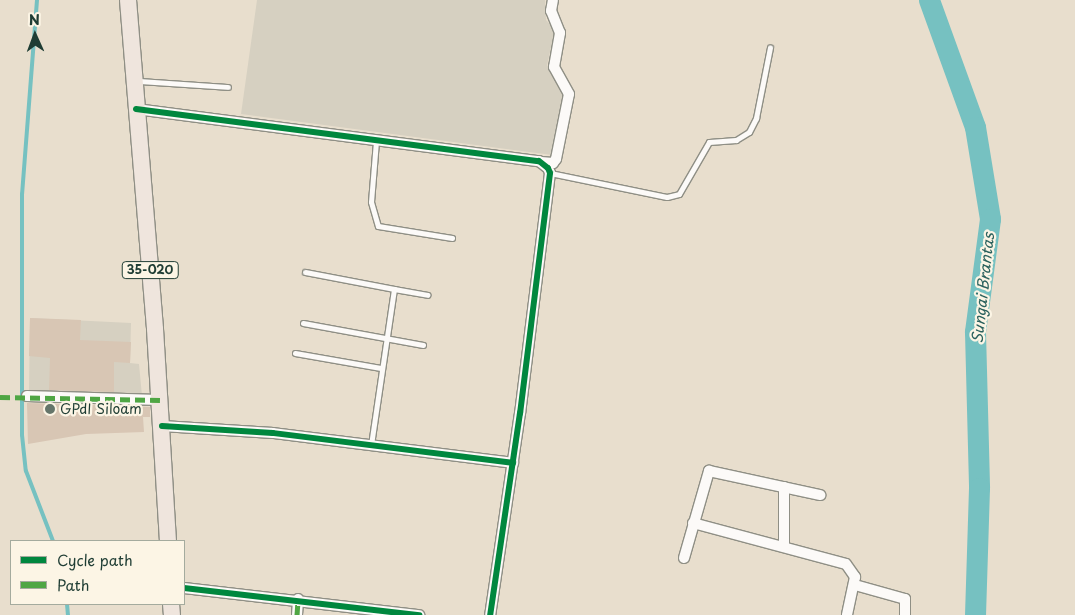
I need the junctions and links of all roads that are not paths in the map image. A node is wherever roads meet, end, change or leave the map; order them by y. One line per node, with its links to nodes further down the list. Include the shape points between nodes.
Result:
1 (128, 0): 4 (main road, 35-020)
2 (553, 0): 8 (street, via 550,11 560,33 554,67 569,94 556,159 553,164)
3 (770, 47): 9 (lane, via 756,118 748,132 736,140 709,142 678,194 667,197)
4 (134, 81): 5 (lane); 6 (main road, 35-020)
5 (228, 87)
6 (136, 110): 7 (street); 20 (main road, 35-020)
7 (376, 141): 8 (street); 10 (lane, via 371,202 378,226)
8 (541, 162): 9 (street)
9 (550, 173): 23 (street)
10 (452, 238)
11 (305, 272): 12 (lane)
12 (394, 289): 13 (lane); 15 (lane)
13 (427, 296)
14 (303, 323): 15 (lane)
15 (384, 337): 16 (lane); 18 (lane)
16 (423, 345)
17 (295, 353): 18 (lane)
18 (380, 368): 22 (lane)
19 (27, 396): 20 (street)
20 (160, 400): 21 (main road, 35-020)
21 (162, 426): 22 (street, via 273,433); 27 (main road, 35-020)
22 (371, 445): 23 (street)
23 (513, 463): 35 (street)
24 (784, 487): 25 (street); 26 (street, via 709,471); 28 (street)
25 (820, 495)
26 (693, 523): 28 (street); 29 (street)
27 (168, 540)
28 (784, 545): 30 (street, via 844,562 853,571)
29 (684, 558)
30 (855, 585): 36 (street); 37 (street, via 905,599)
31 (185, 588): 32 (street)
32 (298, 599): 33 (street); 34 (street)
33 (297, 615)
34 (419, 615)
35 (490, 615)
36 (847, 615)
37 (905, 615)

